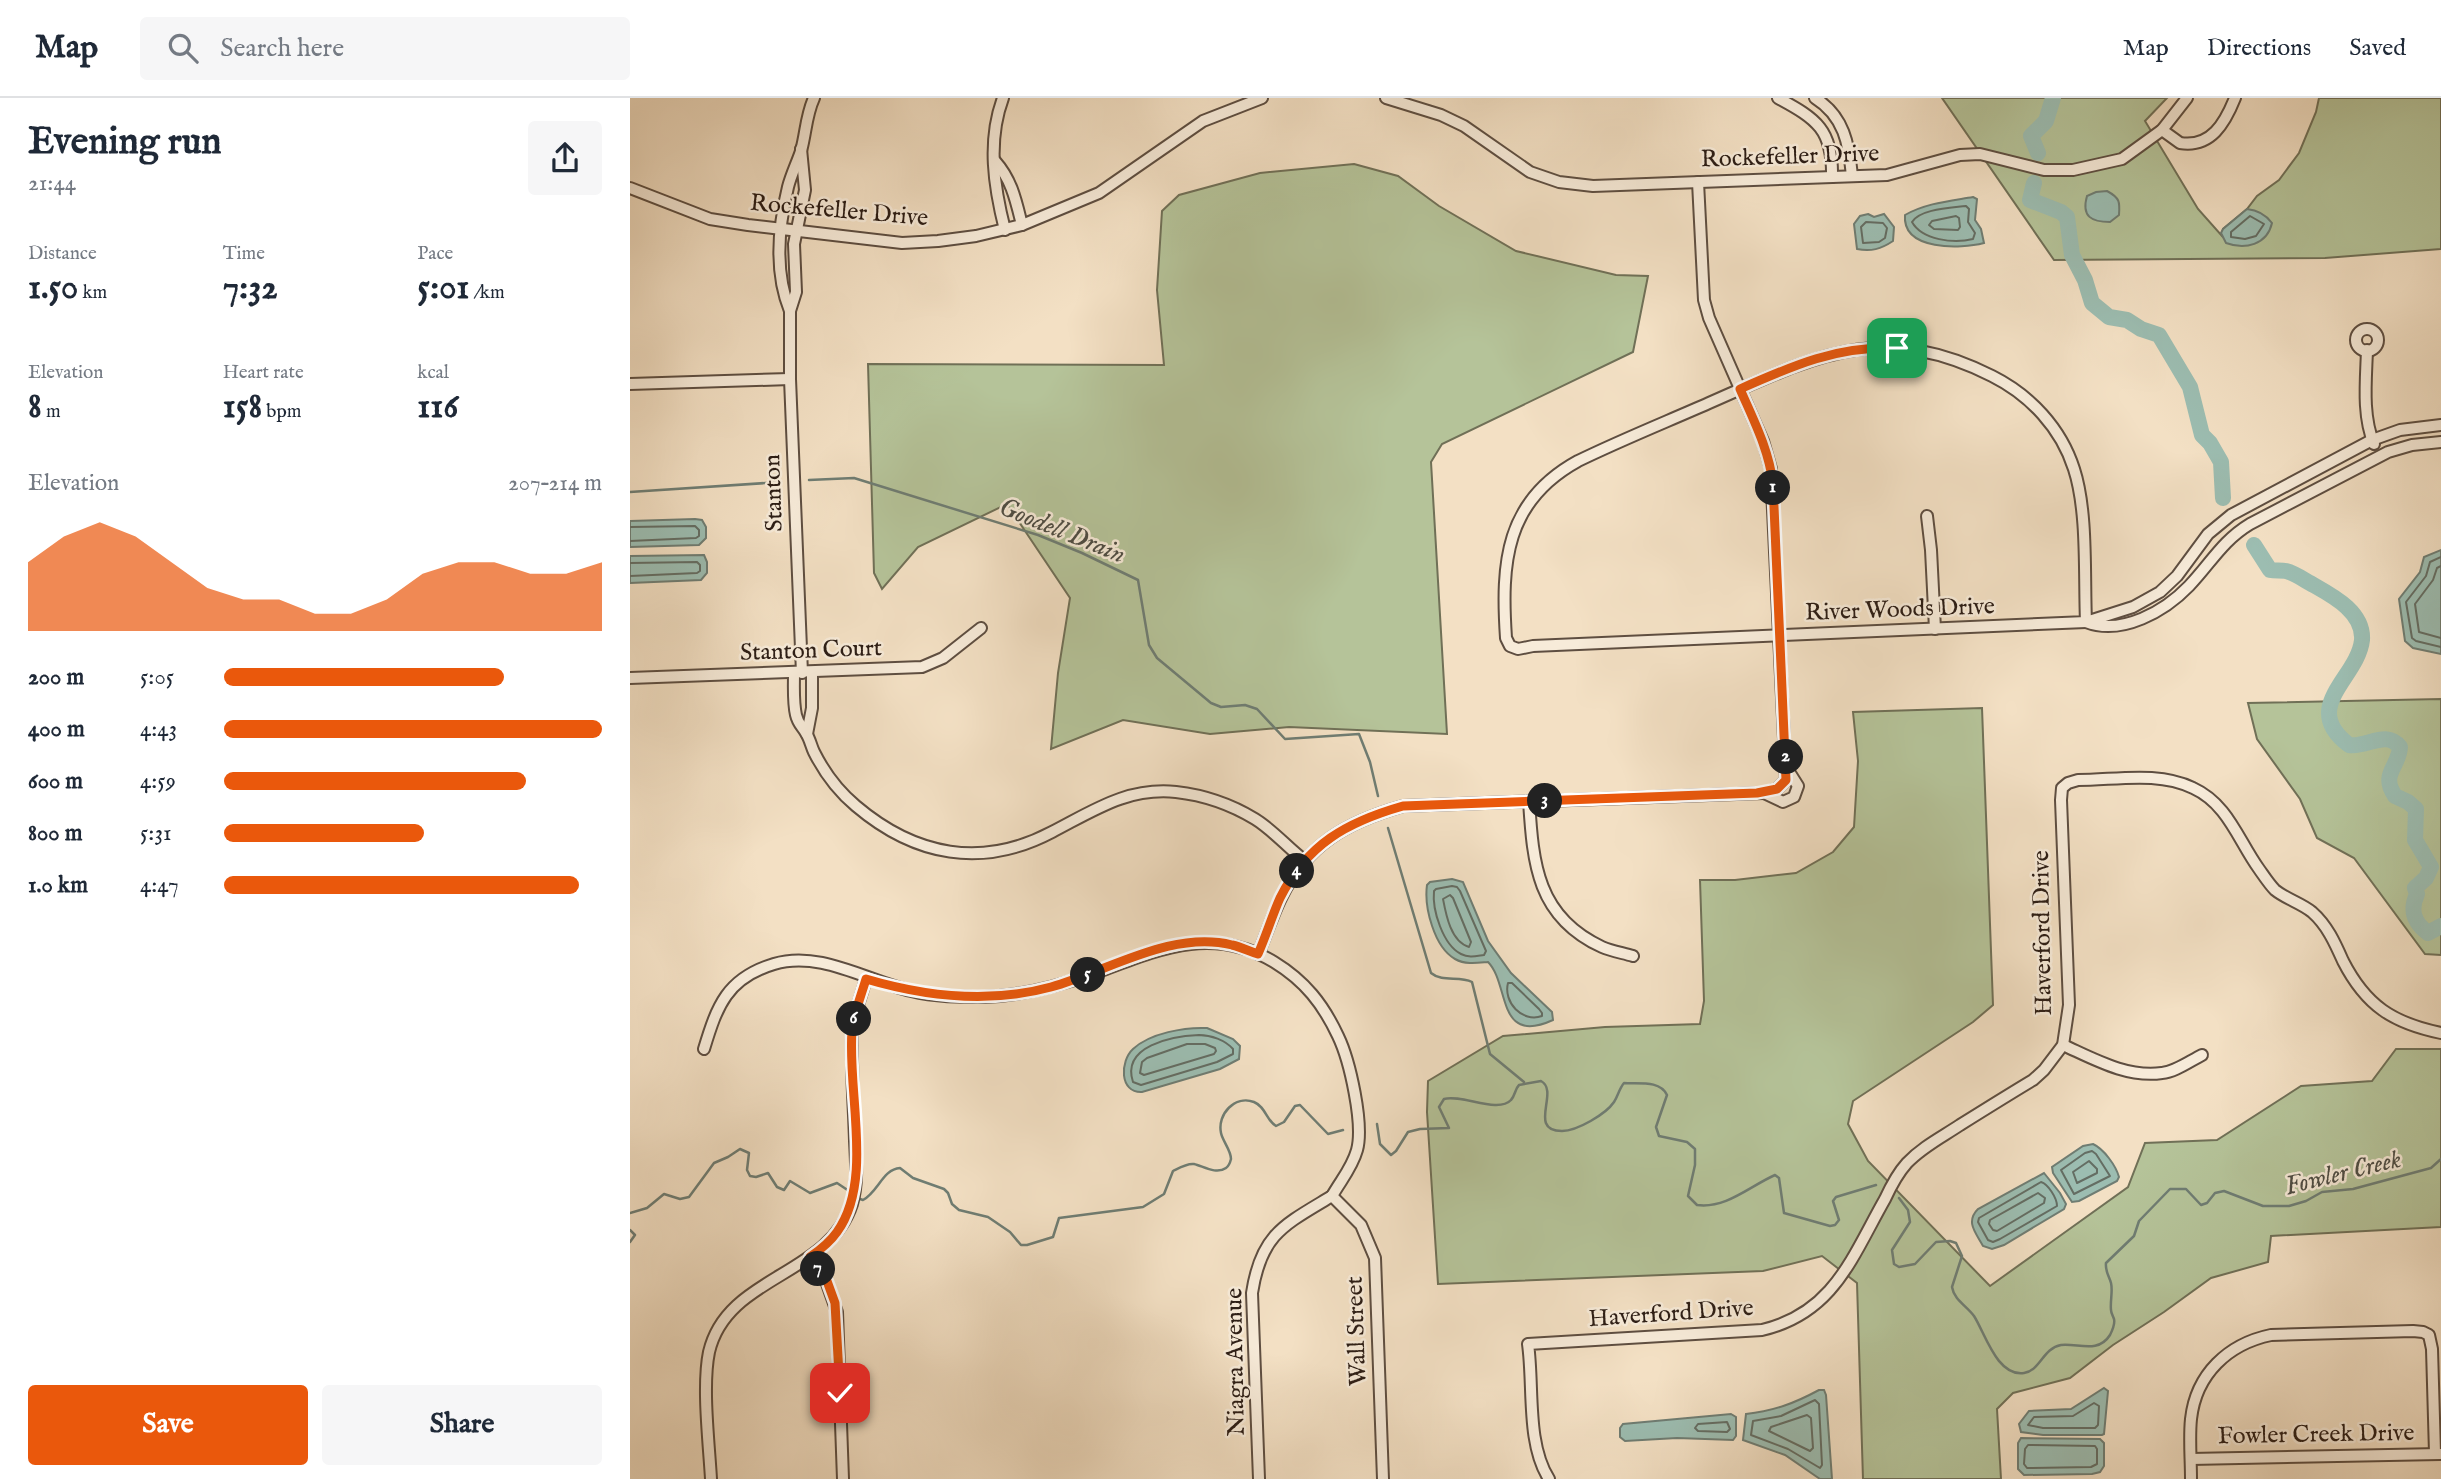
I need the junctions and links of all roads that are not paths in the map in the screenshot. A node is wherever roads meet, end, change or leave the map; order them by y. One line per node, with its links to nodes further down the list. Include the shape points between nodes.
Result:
1 (814, 98): 12 (street)
2 (1003, 98): 13 (street)
3 (1262, 98): 18 (street, Rockefeller Drive, via 1203,121 1099,193)
4 (1386, 98): 16 (street, Rockefeller Drive, via 1464,126 1530,172 1559,182 1593,186)
5 (1778, 98): 11 (street, via 1814,120)
6 (1815, 98): 9 (street)
7 (2187, 98): 10 (street, Rockefeller Drive)
8 (2235, 98): 10 (street, via 2220,127 2202,142 2180,143)
9 (1841, 125): 11 (street); 14 (street)
10 (2162, 130): 14 (street, Rockefeller Drive, via 2122,159 2073,170 2044,170 1980,154 1887,175)
11 (1826, 134): 15 (street)
12 (801, 149): 19 (street, via 788,186); 20 (street, via 805,190)
13 (995, 161): 18 (street, via 1012,186); 21 (street, via 993,178)
14 (1852, 176): 15 (street, Rockefeller Drive)
15 (1832, 177): 16 (street, Rockefeller Drive)
16 (1698, 182): 26 (street, via 1704,300)
17 (631, 192): 19 (street, Rockefeller Drive, via 710,219)
18 (1022, 225): 21 (street, Rockefeller Drive)
19 (781, 228): 20 (street, Rockefeller Drive); 22 (street, via 779,268)
20 (797, 230): 21 (street, Rockefeller Drive, via 902,243); 22 (street, via 796,292)
21 (1005, 230)
22 (790, 311): 24 (street, Stanton)
23 (2367, 351): 28 (street, via 2365,395)
24 (790, 379): 25 (street); 36 (street, Stanton)
25 (630, 384)
26 (1740, 389): 32 (street, via 1816,357 1882,348 1948,357 2014,388 2052,425 2074,469 2081,503); 35 (street, via 1771,469); 35 (street, River Woods Drive, via 1578,461 1538,490 1519,517 1508,548 1508,643 1518,649)
27 (2441, 425): 28 (street, River Woods Drive, via 2400,430)
28 (2372, 440): 30 (street); 32 (street, River Woods Drive, via 2221,522 2170,583 2148,600)
29 (2441, 442): 30 (street, River Woods Drive, via 2412,445)
30 (2380, 456): 32 (street, River Woods Drive, via 2241,529 2218,549 2189,586 2162,608 2117,626)
31 (1927, 516): 34 (street)
32 (2086, 622): 34 (street, River Woods Drive)
33 (981, 628): 36 (street, Stanton Court, via 943,658 922,667)
34 (1935, 629): 35 (street, River Woods Drive)
35 (1780, 636): 39 (street)
36 (802, 673): 37 (street, Stanton Court); 38 (street, via 813,708); 38 (street, via 795,712)
37 (630, 678)
38 (807, 734): 42 (street, via 822,768 844,796 884,828 928,848 957,853 1004,851 1034,841 1103,804 1137,793 1175,792 1213,800 1256,820)
39 (1786, 767): 40 (street, via 1783,784); 40 (street, via 1798,786 1794,797 1783,802)
40 (1764, 793): 41 (street)
41 (1529, 801): 42 (street, via 1403,806 1354,822); 44 (street, via 1534,864 1548,899 1582,934 1602,947)
42 (1304, 860): 43 (street, via 1280,900)
43 (1258, 954): 45 (street, via 1230,945 1177,945 1051,987 986,997 932,995); 50 (street, via 1303,982 1328,1015 1343,1046 1359,1115 1359,1135 1348,1173)
44 (1633, 956)
45 (866, 979): 48 (street, via 803,960 760,969 721,1001); 51 (street, via 852,1032 852,1203 837,1233)
46 (2441, 1033): 47 (street, Haverford Drive, via 2411,1027 2365,995 2329,931 2311,911 2276,890 2224,811 2208,796 2176,781 2156,778 2078,780 2062,788 2069,1005)
47 (2063, 1045): 49 (street, via 2127,1072 2164,1073); 58 (street, Haverford Drive, via 2033,1080 1910,1159 1839,1281 1803,1314 1762,1330 1528,1344 1537,1450)
48 (704, 1049)
49 (2202, 1055)
50 (1332, 1196): 56 (street, Niagra Avenue, via 1273,1236 1256,1270 1252,1293); 57 (street, Wall Street, via 1361,1225 1375,1258)
51 (810, 1257): 54 (street, via 744,1297 713,1340 707,1376); 55 (street, via 827,1281 837,1312)
52 (2438, 1453): 53 (street, Fowler Creek Drive); 53 (street, via 2429,1335 2413,1331 2290,1333 2241,1344 2207,1375 2192,1413)
53 (2191, 1459): 59 (street)
54 (711, 1479)
55 (843, 1479)
56 (1259, 1479)
57 (1383, 1479)
58 (1549, 1479)
59 (2192, 1479)

